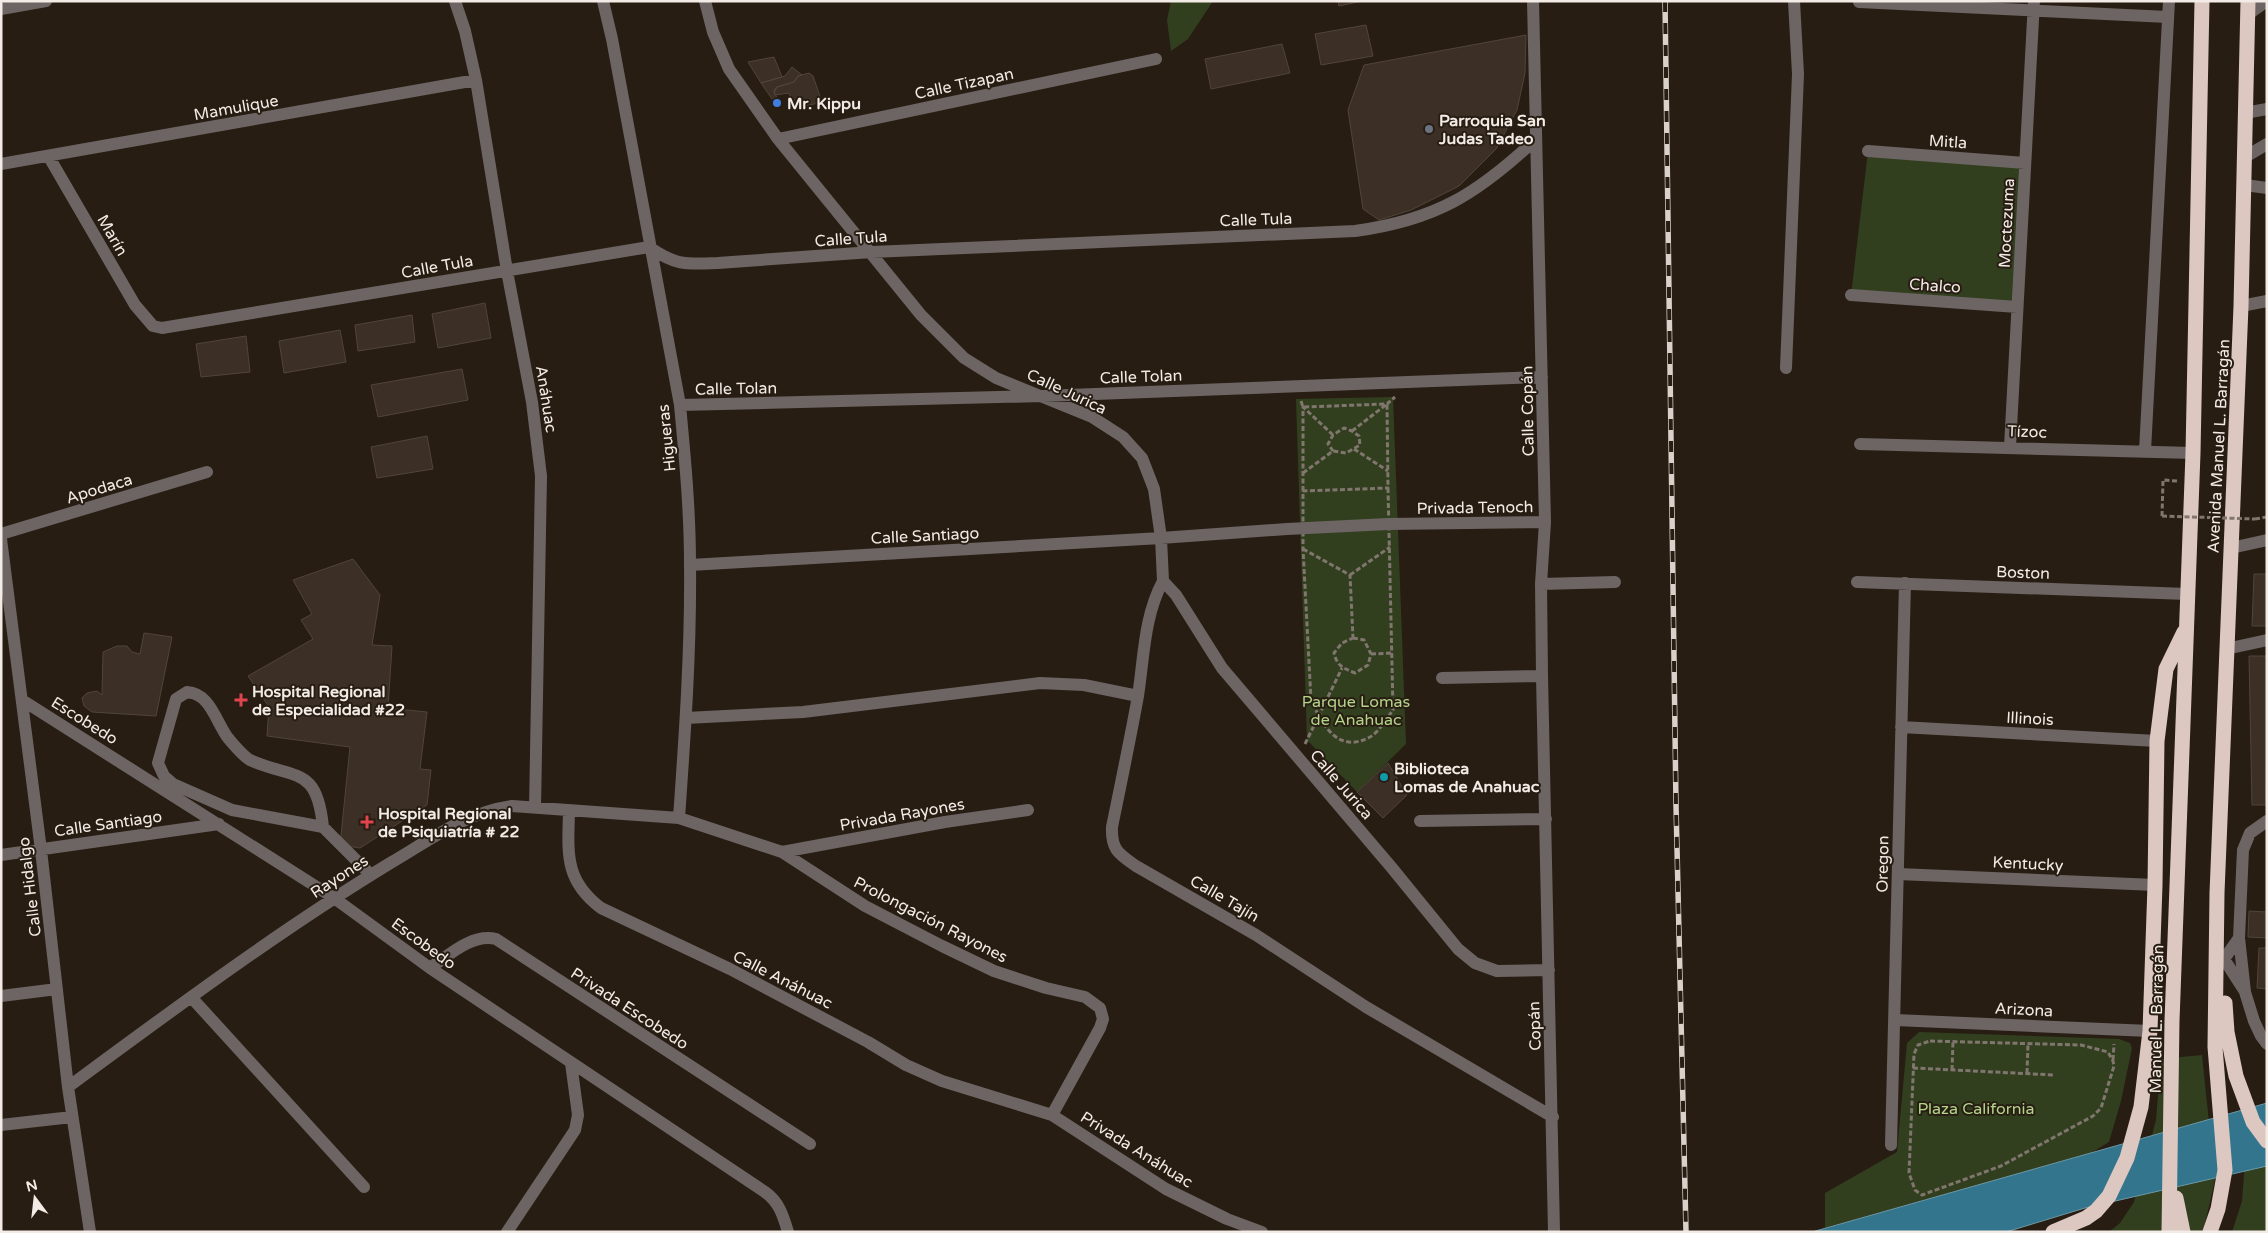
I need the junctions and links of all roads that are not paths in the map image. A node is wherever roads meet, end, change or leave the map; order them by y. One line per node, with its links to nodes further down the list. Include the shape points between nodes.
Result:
1 (46, 1): 13 (street)
2 (455, 1): 16 (street, Anáhuac)
3 (603, 1): 29 (street, Higueras)
4 (705, 1): 19 (street, Calle Jurica, via 713,32 729,69)
5 (1533, 1): 20 (street, Calle Copán)
6 (1794, 1): 37 (street, via 1798,74)
7 (2169, 1): 14 (street)
8 (2202, 1): 44 (highway, Avenida Manuel L. Barragán)
9 (2267, 1): 12 (street)
10 (1859, 2): 11 (street)
11 (2034, 7): 14 (street); 25 (street, Moctezuma)
12 (2248, 8): 18 (highway, Avenida Manuel L. Barragán)
13 (1, 9)
14 (2168, 17): 43 (street)
15 (1156, 59): 19 (street, Calle Tizapan)
16 (476, 80): 23 (street, Mamulique); 31 (street, Anáhuac)
17 (2267, 109): 18 (street)
18 (2245, 113): 24 (highway, Avenida Manuel L. Barragán)
19 (778, 139): 30 (street, Calle Jurica)
20 (1535, 140): 30 (street, Calle Tula, via 1480,187 1445,207 1383,227 1355,231); 38 (street, Calle Copán)
21 (2267, 144): 24 (street)
22 (1868, 151): 25 (street, Mitla)
23 (49, 157): 26 (street, Mamulique); 36 (street, Marín, via 135,305)
24 (2245, 157): 27 (highway, Avenida Manuel L. Barragán)
25 (2025, 163): 35 (street, Moctezuma)
26 (1, 164)
27 (2245, 185): 28 (street); 34 (highway, Avenida Manuel L. Barragán)
28 (2267, 188)
29 (649, 247): 30 (street, Calle Tula, via 668,260 696,264); 31 (street, Calle Tula); 40 (street, Higueras)
30 (872, 252): 39 (street, Calle Jurica, via 921,315 964,358 996,378)
31 (507, 270): 36 (street, Calle Tula, via 180,326); 71 (street, Anáhuac, via 532,402 541,476)
32 (1851, 295): 35 (street, Chalco)
33 (2267, 301): 34 (street)
34 (2241, 306): 52 (highway, Avenida Manuel L. Barragán)
35 (2017, 307): 42 (street, Moctezuma)
36 (153, 326)
37 (1786, 368)
38 (1542, 377): 39 (street, Calle Tolan); 46 (street, Calle Copán)
39 (1043, 396): 40 (street, Calle Tolan); 49 (street, Calle Jurica, via 1092,417 1123,437 1142,458 1154,489)
40 (680, 405): 53 (street, Higueras, via 689,502)
41 (1860, 444): 42 (street, Tízoc)
42 (2010, 447): 43 (street, Tízoc)
43 (2145, 451): 44 (street, Tízoc)
44 (2193, 453): 60 (highway, Avenida Manuel L. Barragán)
45 (207, 472): 48 (street, Apodaca)
46 (1545, 522): 47 (street, Privada Tenoch); 58 (street, Calle Copán)
47 (1287, 529): 49 (street, Calle Santiago)
48 (1, 534)
49 (1161, 538): 53 (street, Calle Santiago); 54 (street, Calle Jurica)
50 (1, 539): 59 (street, Calle Hidalgo)
51 (2267, 540): 52 (street)
52 (2231, 548): 63 (highway, Avenida Manuel L. Barragán)
53 (690, 565): 68 (street, Higueras)
54 (1164, 581): 66 (street, Calle Tajín, via 1153,600); 92 (street, Calle Jurica, via 1222,668 1458,948 1475,963 1497,971)
55 (1614, 582): 58 (street)
56 (1857, 582): 57 (street, Boston)
57 (1905, 583): 60 (street, Boston); 69 (street, Oregon)
58 (1541, 584): 64 (street, Calle Copán)
59 (4, 589): 67 (street, Calle Hidalgo)
60 (2187, 594): 61 (highway, Avenida Manuel L. Barragán)
61 (2186, 626): 70 (highway, via 2166,669); 72 (highway, Avenida Manuel L. Barragán)
62 (2267, 640): 63 (street)
63 (2226, 649): 87 (highway, Avenida Manuel L. Barragán)
64 (1542, 676): 65 (street); 76 (street, Calle Copán)
65 (1442, 678)
66 (1138, 696): 68 (street, via 1084,685 1040,683 803,712); 104 (street, Calle Tajín, via 1112,827 1114,846 1120,854 1256,935 1366,1007)
67 (22, 700): 79 (street, Escobedo); 81 (street, Calle Hidalgo)
68 (686, 718): 75 (street, Higueras)
69 (1900, 727): 70 (street, Illinois); 84 (street, Oregon)
70 (2157, 741): 86 (highway)
71 (535, 808): 73 (street, Rayones); 85 (street, Rayones, via 512,806 477,813)
72 (2181, 808): 109 (highway, Manuel L. Barragán, via 2172,1021)
73 (568, 810): 75 (street, Rayones); 102 (street, Calle Anáhuac, via 571,869 588,898 601,908 730,969 906,1065 942,1081)
74 (1028, 810): 82 (street, Privada Rayones)
75 (680, 818): 82 (street, Rayones)
76 (1546, 819): 77 (street); 92 (street, Copán)
77 (1420, 821)
78 (2267, 821): 89 (street, via 2250,833 2243,850)
79 (220, 824): 81 (street, Calle Santiago); 88 (street, Escobedo)
80 (323, 827): 80 (street, via 316,793 301,777 248,759 229,739 199,694 187,692 176,699 158,763 160,771 169,780 232,810); 85 (street)
81 (41, 850): 83 (street, Calle Santiago); 93 (street, Calle Hidalgo)
82 (782, 852): 102 (street, Prolongación Rayones, via 864,906 942,946 994,970 1085,997 1096,1004 1103,1020 1100,1028)
83 (1, 855)
84 (1898, 874): 86 (street, Kentucky); 97 (street, Oregon)
85 (371, 875): 88 (street, Rayones)
86 (2155, 885): 98 (highway)
87 (2217, 893): 90 (highway); 119 (highway, via 2215,1047 2225,1170)
88 (334, 898): 91 (street, Escobedo); 96 (street, Rayones)
89 (2239, 938): 90 (street); 94 (street)
90 (2224, 959): 94 (street); 106 (highway, via 2226,1032 2236,1076 2252,1122)
91 (430, 968): 100 (street, Escobedo); 107 (street, Privada Escobedo, via 468,944 482,938 496,939)
92 (1549, 970): 104 (street, Copán)
93 (57, 989): 95 (street); 101 (street, Calle Hidalgo)
94 (2245, 992): 99 (street, via 2254,1021)
95 (1, 996)
96 (191, 997): 101 (street, Rayones); 110 (street)
97 (1895, 1020): 98 (street, Arizona); 108 (street, Oregon)
98 (2150, 1031): 116 (highway, via 2141,1107 2120,1176 2109,1196 2096,1210 2086,1218)
99 (2267, 1044)
100 (571, 1063): 112 (street, via 578,1115 575,1130); 113 (street, Escobedo, via 774,1198 780,1206)
101 (68, 1087): 103 (street, Calle Hidalgo)
102 (1052, 1115): 114 (street, Privada Anáhuac, via 1166,1189)
103 (72, 1117): 105 (street); 111 (street, Calle Hidalgo)
104 (1553, 1117): 115 (street, Copán)
105 (1, 1125)
106 (2267, 1141)
107 (810, 1144)
108 (1890, 1145)
109 (2171, 1169): 117 (highway, Manuel L. Barragán); 118 (highway)
110 (364, 1187)
111 (90, 1232)
112 (508, 1232)
113 (788, 1232)
114 (1262, 1232)
115 (1554, 1232)
116 (2053, 1232)
117 (2169, 1232)
118 (2183, 1232)
119 (2210, 1232)

